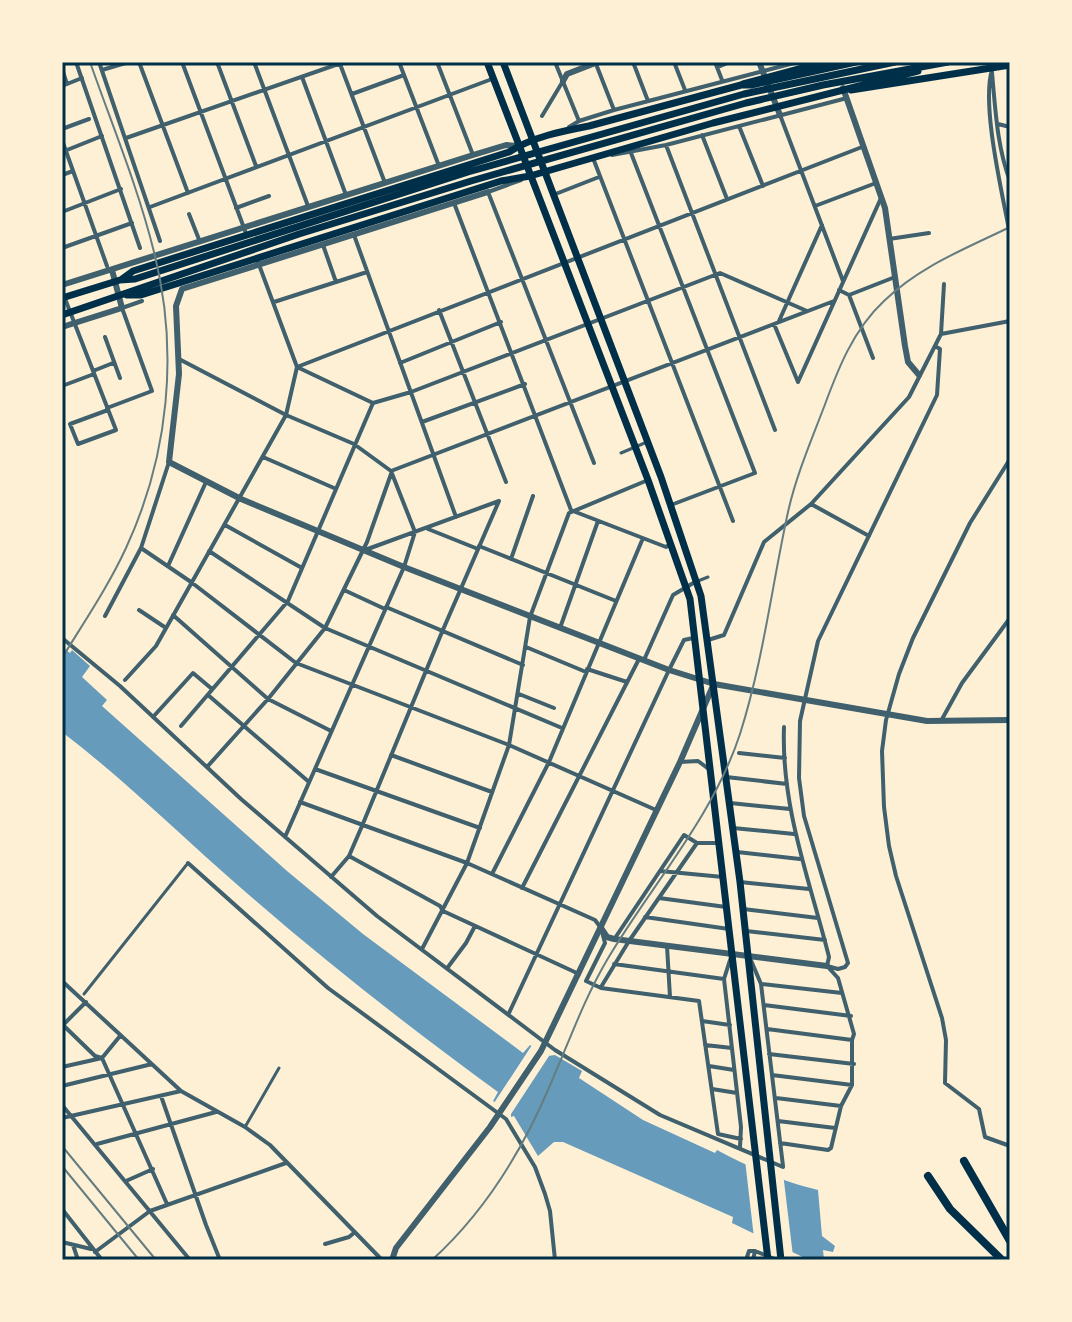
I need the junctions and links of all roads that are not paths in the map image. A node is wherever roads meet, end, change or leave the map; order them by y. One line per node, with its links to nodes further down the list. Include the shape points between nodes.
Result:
1 (76, 62): 34 (street)
2 (99, 62): 29 (street)
3 (129, 62): 29 (street)
4 (139, 62): 55 (street)
5 (182, 62): 48 (street)
6 (217, 62): 45 (street)
7 (254, 62): 40 (street)
8 (399, 62): 32 (street)
9 (437, 62): 44 (street)
10 (487, 62): 35 (main road)
11 (503, 62): 66 (main road)
12 (555, 62): 37 (street)
13 (597, 62): 37 (street, via 567,74); 49 (street)
14 (633, 62): 46 (street)
15 (674, 62): 41 (street)
16 (730, 62): 26 (street)
17 (759, 62): 31 (street)
18 (798, 62): 31 (street)
19 (825, 62): 39 (main road)
20 (835, 62): 43 (street)
21 (856, 62): 39 (main road)
22 (895, 62): 128 (main road, via 744,94 468,172)
23 (946, 62): 43 (main road); 138 (main road, via 746,103 502,172 299,234)
24 (991, 62): 30 (street)
25 (341, 63): 33 (street); 42 (street)
26 (716, 65): 36 (street)
27 (1010, 66): 30 (street); 43 (main road)
28 (62, 69): 38 (street)
29 (102, 70): 63 (street)
30 (992, 70): 54 (street); 112 (street, via 988,82 994,147)
31 (763, 71): 36 (street); 50 (street)
32 (404, 75): 42 (street); 47 (street)
33 (302, 77): 40 (street); 65 (street)
34 (82, 78): 38 (street); 62 (street)
35 (493, 79): 44 (street); 68 (main road)
36 (722, 80): 41 (street)
37 (563, 81): 51 (street); 53 (street)
38 (64, 85)
39 (741, 85): 49 (main road)
40 (265, 90): 45 (street); 72 (street)
41 (685, 90): 46 (street)
42 (352, 94): 57 (street)
43 (846, 94): 50 (street); 69 (street); 74 (main road)
44 (450, 96): 47 (street); 73 (street)
45 (232, 101): 48 (street); 75 (street)
46 (648, 101): 49 (street)
47 (416, 108): 57 (street); 76 (street)
48 (201, 112): 55 (street); 83 (street)
49 (617, 113): 53 (street); 60 (main road)
50 (780, 115): 56 (street); 78 (street)
51 (542, 116)
52 (89, 119): 59 (street)
53 (579, 121): 60 (street)
54 (998, 124): 58 (street); 84 (street)
55 (162, 125): 63 (street); 90 (street)
56 (739, 126): 61 (street); 87 (street)
57 (364, 127): 65 (street); 85 (street)
58 (1010, 127)
59 (62, 129)
60 (564, 131): 66 (main road)
61 (702, 135): 67 (street); 95 (street)
62 (102, 136): 70 (street); 88 (street)
63 (126, 138): 99 (street)
64 (62, 140): 70 (street)
65 (326, 141): 72 (street); 91 (street)
66 (533, 141): 68 (main road); 79 (main road)
67 (666, 145): 71 (street); 103 (street)
68 (518, 146): 73 (street); 81 (main road); 128 (main road, via 133,271)
69 (862, 147): 78 (street); 86 (street)
70 (64, 151): 77 (street)
71 (631, 153): 74 (street); 107 (street)
72 (289, 155): 75 (street); 100 (street)
73 (473, 155): 76 (street)
74 (593, 156): 79 (main road); 82 (street)
75 (256, 166): 83 (street)
76 (439, 166): 85 (street)
77 (73, 171): 80 (street); 96 (street)
78 (801, 171): 87 (street); 98 (street)
79 (545, 172): 81 (main road); 92 (main road)
80 (62, 175)
81 (530, 176): 89 (street); 121 (main road); 138 (main road, via 141,295)
82 (599, 177): 92 (street); 114 (street)
83 (225, 178): 90 (street); 101 (street)
84 (1010, 181)
85 (385, 183): 91 (street)
86 (876, 183): 94 (street); 98 (street)
87 (763, 186): 95 (street)
88 (121, 189): 96 (street); 105 (street)
89 (488, 192): 97 (street); 127 (street)
90 (188, 193): 99 (street)
91 (346, 195): 100 (street)
92 (553, 195): 120 (main road)
93 (269, 196): 101 (street)
94 (882, 196): 113 (street); 130 (street)
95 (727, 199): 103 (street)
96 (85, 203): 102 (street); 110 (street)
97 (454, 203): 111 (street); 137 (street)
98 (815, 206): 106 (street)
99 (150, 207): 115 (street)
100 (308, 207): 108 (street)
101 (236, 208): 108 (street)
102 (62, 212)
103 (692, 213): 107 (street); 125 (street)
104 (189, 214): 116 (street)
105 (132, 223): 110 (street); 119 (street)
106 (822, 225): 130 (street); 145 (street)
107 (659, 226): 114 (street); 134 (street)
108 (244, 228): 116 (street); 122 (street)
109 (929, 233): 113 (street)
110 (96, 234): 118 (street); 123 (street)
111 (354, 235): 117 (street); 124 (street)
112 (1010, 235)
113 (889, 239): 126 (street)
114 (624, 240): 120 (street); 142 (street)
115 (160, 241)
116 (198, 242): 123 (street); 129 (street)
117 (323, 245): 122 (street); 131 (street)
118 (62, 248)
119 (140, 248)
120 (578, 257): 121 (street); 150 (main road)
121 (565, 262): 127 (street); 155 (main road)
122 (259, 265): 129 (street); 144 (street)
123 (109, 268): 133 (street); 146 (street)
124 (367, 272): 131 (street); 157 (street)
125 (716, 275): 134 (street); 145 (street); 160 (street)
126 (895, 277): 139 (street); 174 (street, via 908,362)
127 (522, 278): 137 (street); 161 (street)
128 (120, 280): 140 (main road)
129 (209, 280): 167 (street, via 178,296)
130 (843, 281): 135 (street)
131 (336, 282): 144 (street)
132 (944, 284): 158 (street)
133 (62, 285)
134 (683, 288): 142 (street); 164 (street)
135 (839, 290): 139 (street); 143 (street)
136 (62, 291): 154 (street)
137 (489, 291): 147 (street); 152 (street)
138 (125, 295): 149 (main road)
139 (849, 295): 166 (street)
140 (62, 298)
141 (142, 301): 146 (street)
142 (648, 301): 150 (street); 170 (street)
143 (834, 301): 148 (street); 153 (street, via 798,382)
144 (274, 302): 171 (street)
145 (788, 302): 148 (street); 153 (street)
146 (122, 308): 154 (street); 184 (street, via 152,391)
147 (439, 310): 157 (street); 162 (street)
148 (807, 311): 153 (street)
149 (62, 315)
150 (600, 320): 155 (street); 176 (main road)
151 (1010, 321): 158 (street)
152 (501, 322): 162 (street); 165 (street)
153 (776, 322): 160 (street)
154 (75, 323): 156 (street); 173 (street)
155 (587, 323): 161 (street); 179 (main road)
156 (62, 327)
157 (388, 330): 169 (street); 171 (street)
158 (943, 333): 163 (street)
159 (105, 337): 168 (street)
160 (740, 337): 164 (street); 188 (street)
161 (545, 339): 165 (street); 183 (street)
162 (452, 342): 169 (street); 172 (street)
163 (935, 346): 174 (street); 217 (street, via 940,349 937,395)
164 (706, 349): 170 (street); 204 (street, via 755,473)
165 (512, 351): 172 (street); 177 (street)
166 (873, 358)
167 (179, 359): 185 (street); 197 (street)
168 (114, 363): 173 (street); 175 (street)
169 (400, 363): 180 (street)
170 (672, 363): 176 (street); 204 (street)
171 (297, 367): 181 (street); 185 (street)
172 (464, 371): 180 (street); 182 (street)
173 (94, 372): 178 (street); 184 (street)
174 (919, 375): 207 (street, via 896,414)
175 (120, 378)
176 (624, 381): 179 (street); 190 (main road)
177 (525, 384): 182 (street); 186 (street)
178 (62, 386)
179 (612, 388): 183 (street); 192 (main road)
180 (411, 392): 181 (street); 187 (street)
181 (373, 403): 191 (street)
182 (476, 403): 187 (street); 189 (street)
183 (571, 404): 186 (street); 198 (street)
184 (108, 409): 184 (street, via 116,430 78,444 70,424)
185 (286, 415): 191 (street); 195 (street)
186 (537, 416): 189 (street); 209 (street)
187 (422, 422): 194 (street)
188 (775, 430)
189 (488, 435): 194 (street); 202 (street)
190 (647, 442): 192 (street); 208 (main road)
191 (354, 444): 199 (street); 203 (street)
192 (635, 447): 193 (street); 200 (main road)
193 (621, 453)
194 (434, 455): 199 (street); 210 (street)
195 (263, 457): 203 (street); 206 (street)
196 (1010, 459): 276 (street, via 970,523 913,638)
197 (169, 462): 201 (street); 220 (street)
198 (594, 463)
199 (391, 471): 216 (street); 222 (street)
200 (648, 480): 209 (street); 219 (main road)
201 (206, 482): 206 (street); 225 (street)
202 (506, 482)
203 (335, 488): 215 (street)
204 (720, 488): 208 (street); 212 (street)
205 (533, 496): 224 (street)
206 (241, 499): 213 (street); 215 (street)
207 (811, 504): 217 (street); 251 (street, via 764,542 724,635)
208 (671, 505): 230 (main road)
209 (571, 510): 211 (street); 228 (street)
210 (456, 517): 214 (street); 221 (street, via 499,501)
211 (598, 521): 218 (street); 232 (street)
212 (733, 521)
213 (225, 525): 223 (street); 227 (street)
214 (426, 528): 216 (street); 221 (street)
215 (318, 531): 222 (street); 227 (street)
216 (415, 532): 222 (street); 226 (street)
217 (869, 536): 271 (street, via 818,641)
218 (643, 538): 219 (street, via 666,547); 237 (street)
219 (672, 544): 233 (main road)
220 (141, 548): 225 (street); 241 (street)
221 (478, 548): 224 (street); 234 (street)
222 (362, 550): 226 (street); 235 (street)
223 (209, 551): 231 (street); 236 (street)
224 (511, 559): 228 (street)
225 (168, 566): 231 (street)
226 (404, 567): 234 (street); 238 (street)
227 (302, 568): 236 (street)
228 (547, 573): 232 (street); 242 (street)
229 (708, 577): 230 (street)
230 (698, 581): 233 (street); 251 (main road)
231 (191, 582): 240 (street); 248 (street)
232 (575, 584): 237 (street); 246 (street)
233 (687, 586): 250 (main road); 255 (street, via 673,595)
234 (460, 589): 242 (street); 247 (street)
235 (343, 590): 238 (street); 245 (street)
236 (288, 601): 245 (street); 248 (street)
237 (616, 601): 252 (street)
238 (386, 608): 247 (street); 253 (street)
239 (139, 610): 244 (street)
240 (173, 615): 244 (street); 258 (street)
241 (105, 616)
242 (530, 617): 246 (street); 254 (street)
243 (1010, 618): 279 (street)
244 (166, 628): 262 (street)
245 (325, 628): 253 (street); 256 (street)
246 (560, 629): 252 (street)
247 (442, 632): 257 (street); 261 (street)
248 (260, 635): 256 (street); 258 (street)
249 (62, 638): 277 (street)
250 (695, 638): 260 (street, via 684,640); 263 (main road)
251 (708, 640): 265 (main road)
252 (598, 643): 255 (street); 259 (street)
253 (369, 647): 261 (street); 266 (street)
254 (526, 647): 257 (street); 259 (street)
255 (641, 659): 260 (street); 264 (street)
256 (296, 663): 266 (street); 270 (street)
257 (523, 665): 268 (street)
258 (231, 666): 267 (street); 270 (street)
259 (587, 670): 264 (street); 283 (street)
260 (669, 670): 263 (street); 298 (street)
261 (426, 671): 272 (street); 274 (street)
262 (125, 680)
263 (699, 680): 265 (street); 275 (main road)
264 (627, 682): 294 (street)
265 (714, 684): 271 (street); 275 (street); 295 (main road)
266 (352, 685): 272 (street); 284 (street)
267 (212, 689): 269 (street); 277 (street, via 193,673)
268 (518, 694): 273 (street); 274 (street)
269 (207, 695): 280 (street); 281 (street)
270 (268, 699): 281 (street); 284 (street)
271 (804, 699): 276 (street); 345 (street, via 798,755 802,805 848,963 842,968)
272 (411, 707): 285 (street); 287 (street)
273 (554, 708)
274 (515, 709): 283 (street); 285 (street)
275 (703, 709): 290 (street); 293 (main road)
276 (888, 714): 279 (street); 401 (street, via 882,780 889,846 942,1018 945,1083 979,1109 985,1137)
277 (153, 717): 291 (street)
278 (1010, 720): 279 (street)
279 (941, 721)
280 (181, 726)
281 (243, 727): 291 (street); 296 (street)
282 (784, 727): 288 (street)
283 (562, 728): 289 (street)
284 (331, 731): 292 (street)
285 (509, 745): 289 (street); 300 (street)
286 (739, 753): 288 (street)
287 (391, 755): 299 (street); 300 (street)
288 (785, 758): 297 (street)
289 (549, 762): 294 (street); 319 (street)
290 (680, 762): 293 (street, via 698,761); 304 (street)
291 (207, 767): 309 (street)
292 (315, 769): 296 (street); 299 (street)
293 (711, 772): 310 (main road)
294 (581, 775): 298 (street); 323 (street)
295 (726, 777): 297 (street); 302 (main road)
296 (309, 782): 301 (street)
297 (787, 784): 303 (street)
298 (614, 790): 304 (street); 326 (street)
299 (376, 791): 305 (street); 306 (street)
300 (492, 792): 306 (street)
301 (300, 802): 305 (street); 309 (street)
302 (730, 803): 303 (street); 307 (main road)
303 (790, 809): 308 (street)
304 (657, 810): 333 (street)
305 (362, 826): 313 (street); 316 (street)
306 (480, 828): 316 (street)
307 (733, 828): 308 (street); 312 (main road)
308 (795, 834): 314 (street)
309 (285, 837): 320 (street)
310 (719, 842): 311 (street); 321 (main road)
311 (697, 843): 317 (street, via 684,835); 318 (street)
312 (737, 852): 314 (street); 322 (main road)
313 (349, 856): 320 (street); 329 (street)
314 (800, 859): 324 (street)
315 (188, 863): 353 (street); 390 (street, via 328,988)
316 (467, 863): 319 (street); 329 (street)
317 (660, 871): 318 (street); 336 (street)
318 (676, 873): 321 (street); 325 (street)
319 (492, 874): 323 (street)
320 (331, 877): 340 (street)
321 (723, 877): 327 (main road)
322 (740, 882): 324 (street); 328 (main road)
323 (522, 888): 326 (street)
324 (809, 889): 331 (street)
325 (659, 898): 327 (street); 330 (street)
326 (559, 904): 333 (street); 341 (street)
327 (726, 907): 334 (main road)
328 (743, 909): 331 (street); 335 (main road)
329 (443, 911): 332 (street); 340 (street)
330 (645, 917): 334 (street); 338 (street)
331 (818, 918): 337 (street)
332 (475, 926): 341 (street); 346 (street)
333 (601, 928): 336 (street); 348 (street); 352 (street, via 605,943 586,981)
334 (729, 929): 342 (main road)
335 (746, 931): 337 (street); 343 (main road)
336 (614, 939): 338 (street)
337 (825, 940): 345 (street)
338 (629, 941): 339 (street); 344 (street)
339 (667, 946): 342 (street); 347 (street)
340 (422, 949): 346 (street)
341 (536, 954): 348 (street); 358 (street)
342 (732, 954): 343 (street); 349 (street); 428 (main road)
343 (749, 956): 345 (street); 351 (street); 429 (main road)
344 (614, 964): 347 (street); 352 (street)
345 (827, 966): 354 (street)
346 (447, 968): 358 (street)
347 (669, 971): 349 (street); 355 (street)
348 (579, 974): 366 (street)
349 (724, 979): 362 (street)
350 (62, 981): 356 (street)
351 (761, 984): 354 (street); 357 (street)
352 (601, 988): 355 (street)
353 (84, 994)
354 (843, 994): 359 (street)
355 (670, 997): 360 (street, via 699,1001)
356 (86, 1002): 361 (street); 364 (street)
357 (764, 1005): 359 (street); 363 (street)
358 (509, 1013): 366 (street)
359 (851, 1016): 365 (street)
360 (702, 1021): 362 (street); 367 (street)
361 (63, 1025): 370 (street)
362 (730, 1025): 368 (street)
363 (767, 1029): 365 (street); 369 (street)
364 (120, 1035): 370 (street); 371 (street)
365 (852, 1040): 372 (street)
366 (546, 1042): 390 (street); 402 (street, via 660,1115)
367 (705, 1045): 368 (street); 373 (street)
368 (732, 1048): 376 (street)
369 (769, 1054): 372 (street); 378 (street)
370 (102, 1058): 374 (street); 377 (street)
371 (152, 1064): 377 (street); 382 (street)
372 (854, 1064): 379 (street)
373 (708, 1066): 376 (street); 381 (street)
374 (62, 1067)
375 (279, 1068): 395 (street)
376 (734, 1070): 383 (street)
377 (110, 1075): 380 (street); 386 (street)
378 (772, 1075): 379 (street); 385 (street)
379 (852, 1085): 388 (street)
380 (62, 1086)
381 (712, 1089): 383 (street); 398 (street, via 718,1134)
382 (181, 1091): 384 (street); 389 (street)
383 (737, 1093): 398 (street)
384 (161, 1096): 386 (street); 394 (street)
385 (775, 1098): 388 (street); 393 (street)
386 (123, 1104): 391 (street); 397 (street)
387 (62, 1105): 391 (street)
388 (841, 1106): 396 (street)
389 (219, 1112): 394 (street); 395 (street)
390 (501, 1112): 424 (street); 425 (street, via 535,1167 550,1211)
391 (71, 1116): 392 (street); 400 (street)
392 (62, 1118)
393 (777, 1121): 396 (street); 399 (street)
394 (170, 1125): 397 (street); 408 (street)
395 (245, 1127): 404 (street)
396 (835, 1128): 399 (street, via 828,1150)
397 (136, 1133): 400 (street); 405 (street)
398 (741, 1139): 402 (street)
399 (780, 1143): 402 (street, via 783,1167)
400 (96, 1144): 407 (street)
401 (1010, 1146)
402 (740, 1147)
403 (964, 1161): 414 (highway)
404 (286, 1163): 408 (street); 412 (street)
405 (153, 1169): 407 (street); 409 (street)
406 (928, 1176): 430 (highway, via 956,1216)
407 (125, 1181): 411 (street)
408 (195, 1195): 409 (street); 422 (street)
409 (167, 1204): 411 (street)
410 (62, 1209): 417 (street)
411 (150, 1211): 417 (street); 421 (street)
412 (355, 1232): 415 (street); 423 (street)
413 (63, 1241): 416 (street)
414 (1010, 1241)
415 (325, 1244)
416 (73, 1245): 417 (street); 419 (street)
417 (94, 1250): 420 (street)
418 (755, 1251): 426 (street, via 749,1251); 427 (street); 429 (street)
419 (78, 1260)
420 (102, 1260)
421 (190, 1260)
422 (220, 1260)
423 (382, 1260)
424 (392, 1260)
425 (555, 1260)
426 (746, 1260)
427 (753, 1260)
428 (768, 1260)
429 (779, 1260)
430 (1002, 1260)

